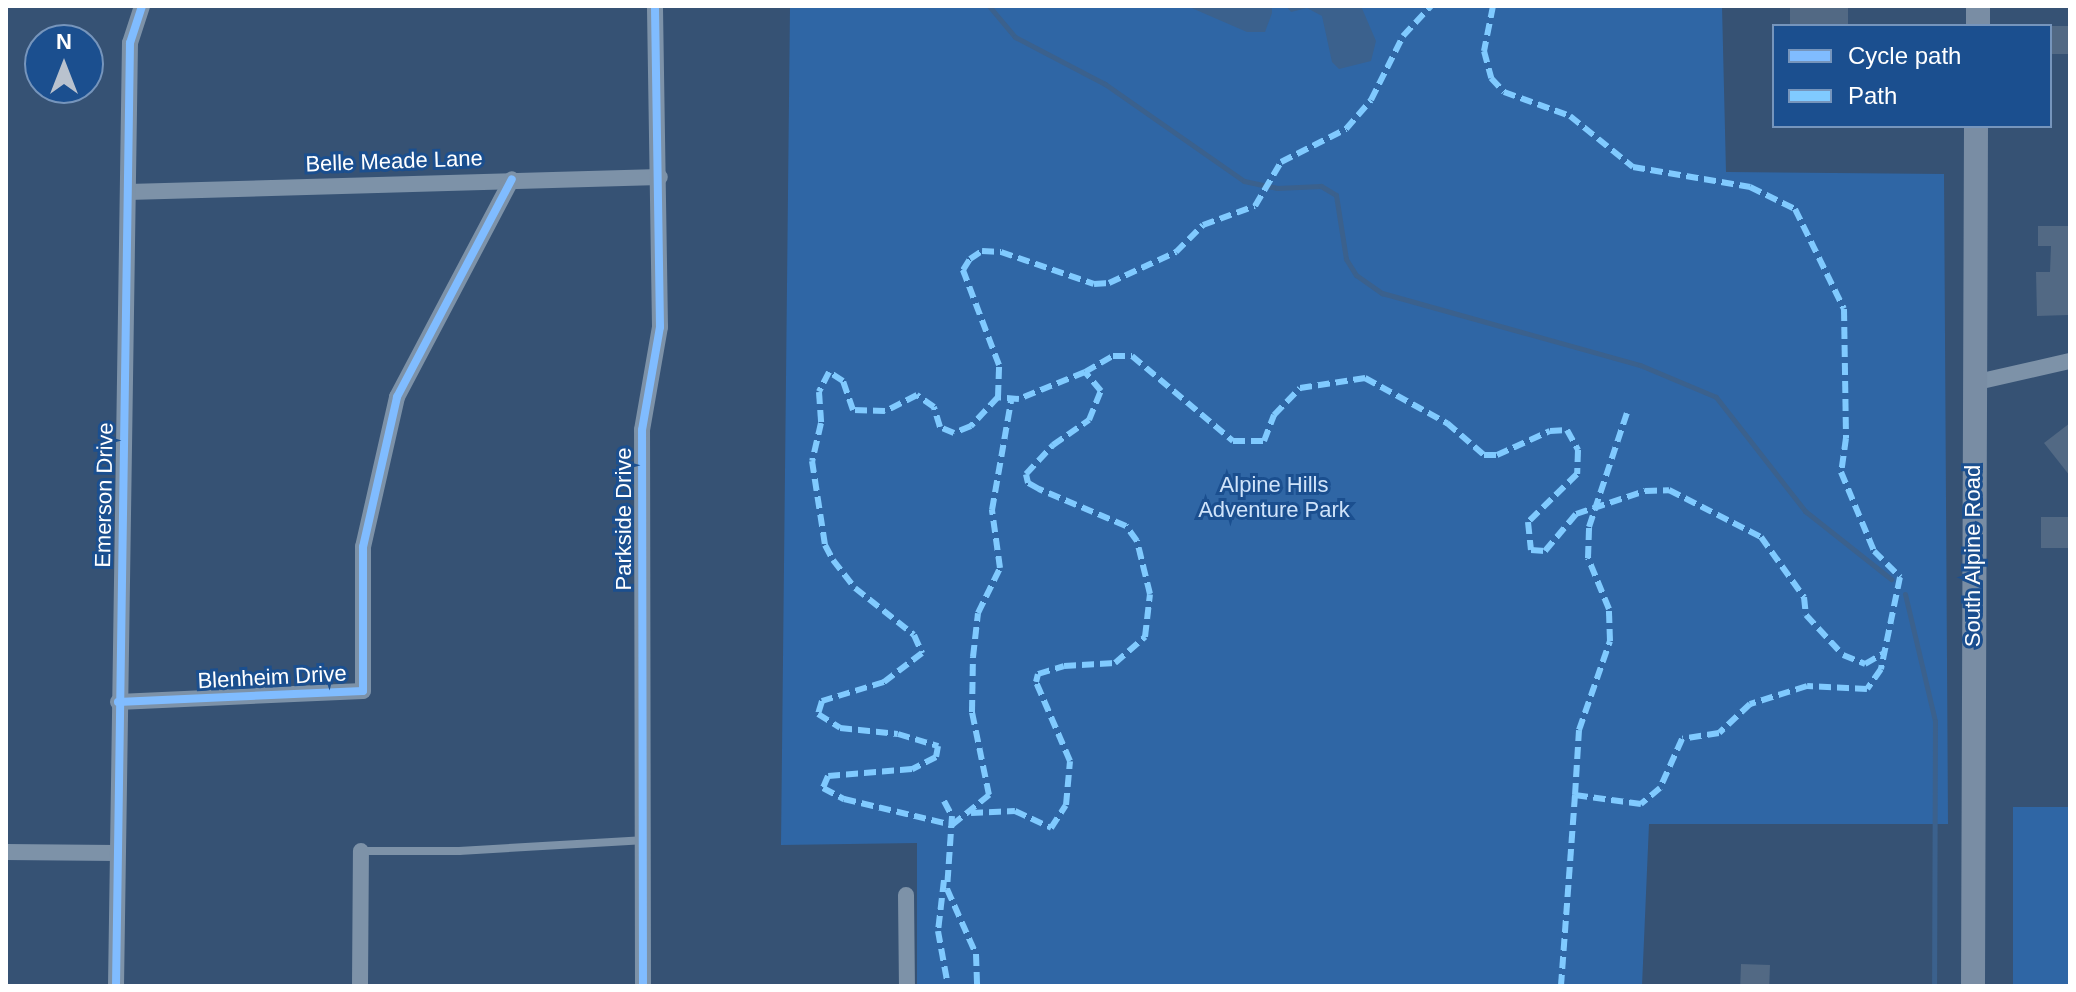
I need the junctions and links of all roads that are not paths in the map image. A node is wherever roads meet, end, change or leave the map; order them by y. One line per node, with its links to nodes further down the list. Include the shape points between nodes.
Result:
1 (142, 6): 6 (street, Emerson Drive, via 130,43)
2 (655, 6): 4 (street, Parkside Drive)
3 (1976, 128): 8 (main road, South Alpine Road)
4 (660, 177): 5 (street, Belle Meade Lane); 10 (street, Parkside Drive, via 660,327 642,430)
5 (512, 179): 6 (street, Belle Meade Lane); 9 (street, Blenheim Drive, via 397,397 363,547 363,691)
6 (128, 192): 9 (street, Emerson Drive)
7 (2070, 361): 8 (street)
8 (1973, 383): 19 (main road, South Alpine Road)
9 (118, 702): 13 (street, Emerson Drive)
10 (642, 840): 11 (lane); 17 (street, Parkside Drive)
11 (361, 851): 16 (street)
12 (6, 852): 13 (street)
13 (116, 853): 15 (street, Emerson Drive)
14 (906, 895): 18 (street)
15 (116, 986)
16 (360, 986)
17 (643, 986)
18 (907, 986)
19 (1973, 986)

